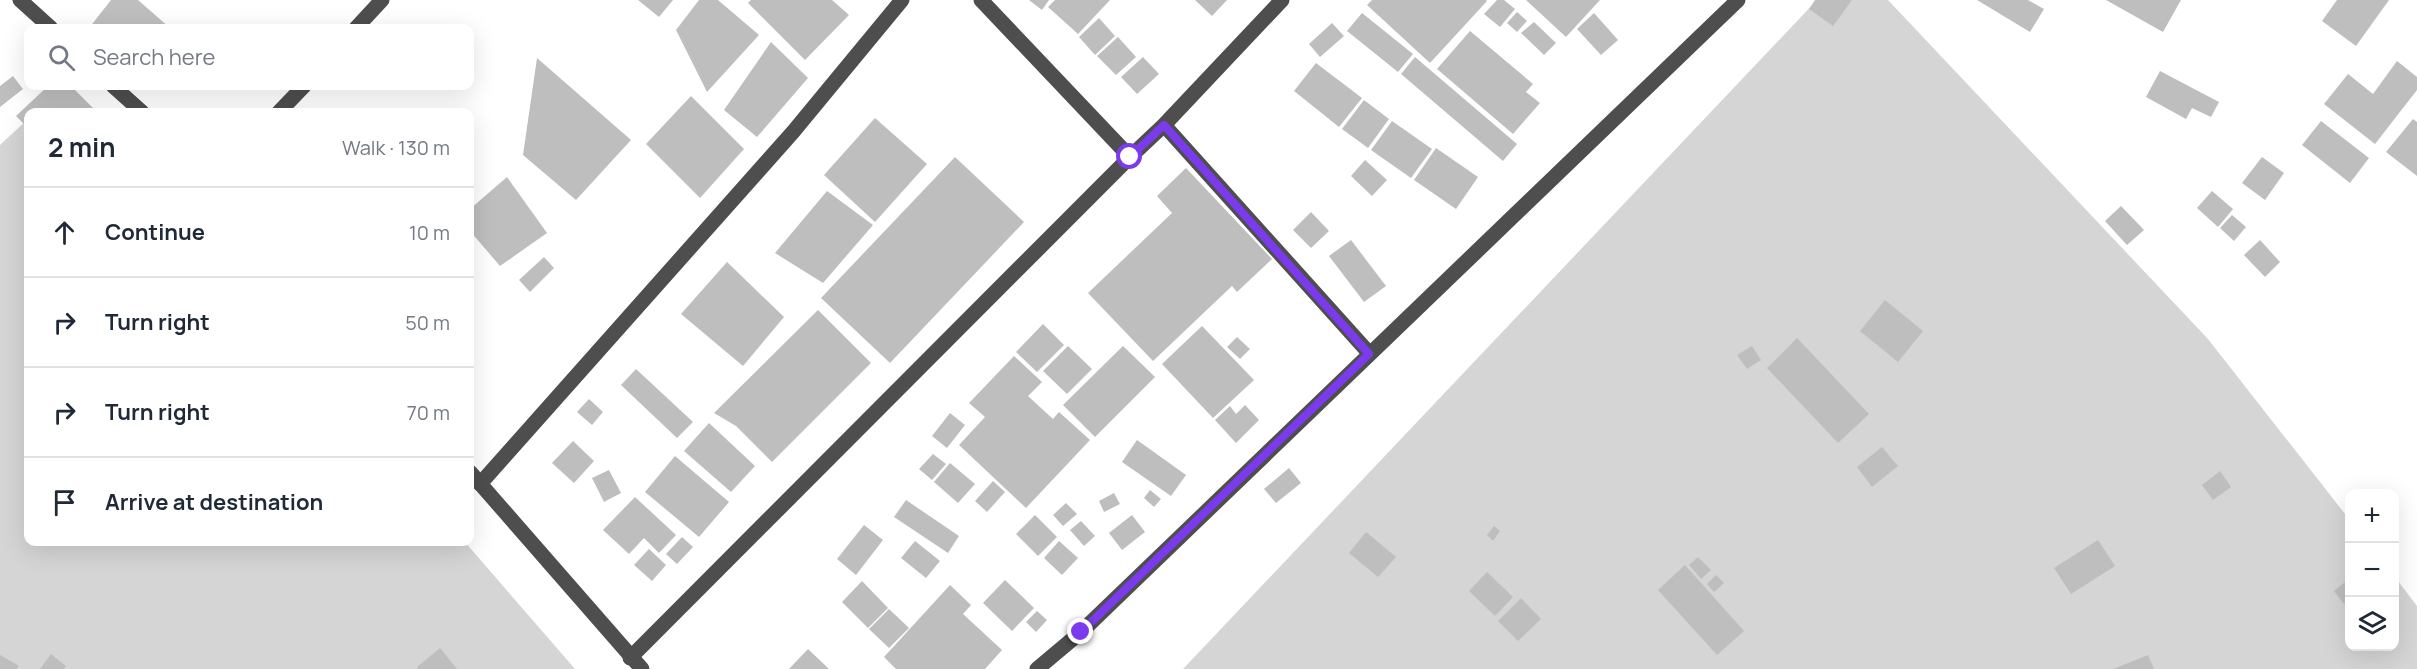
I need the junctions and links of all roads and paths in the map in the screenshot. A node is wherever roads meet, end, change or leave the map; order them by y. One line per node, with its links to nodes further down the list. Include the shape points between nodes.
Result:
1 (20, 0): 7 (street)
2 (382, 0): 8 (street)
3 (902, 0): 17 (street, via 793,132)
4 (981, 0): 14 (street)
5 (1282, 0): 13 (street)
6 (1738, 0): 15 (street)
7 (47, 24)
8 (360, 24)
9 (117, 90): 11 (street)
10 (300, 90): 12 (street)
11 (138, 108)
12 (283, 108)
13 (1164, 125): 14 (street); 15 (street)
14 (1130, 157): 18 (street)
15 (1369, 354): 20 (street, via 1081,632)
16 (474, 477): 17 (street)
17 (480, 484): 18 (street)
18 (630, 658): 19 (street)
19 (642, 669)
20 (1037, 669)

